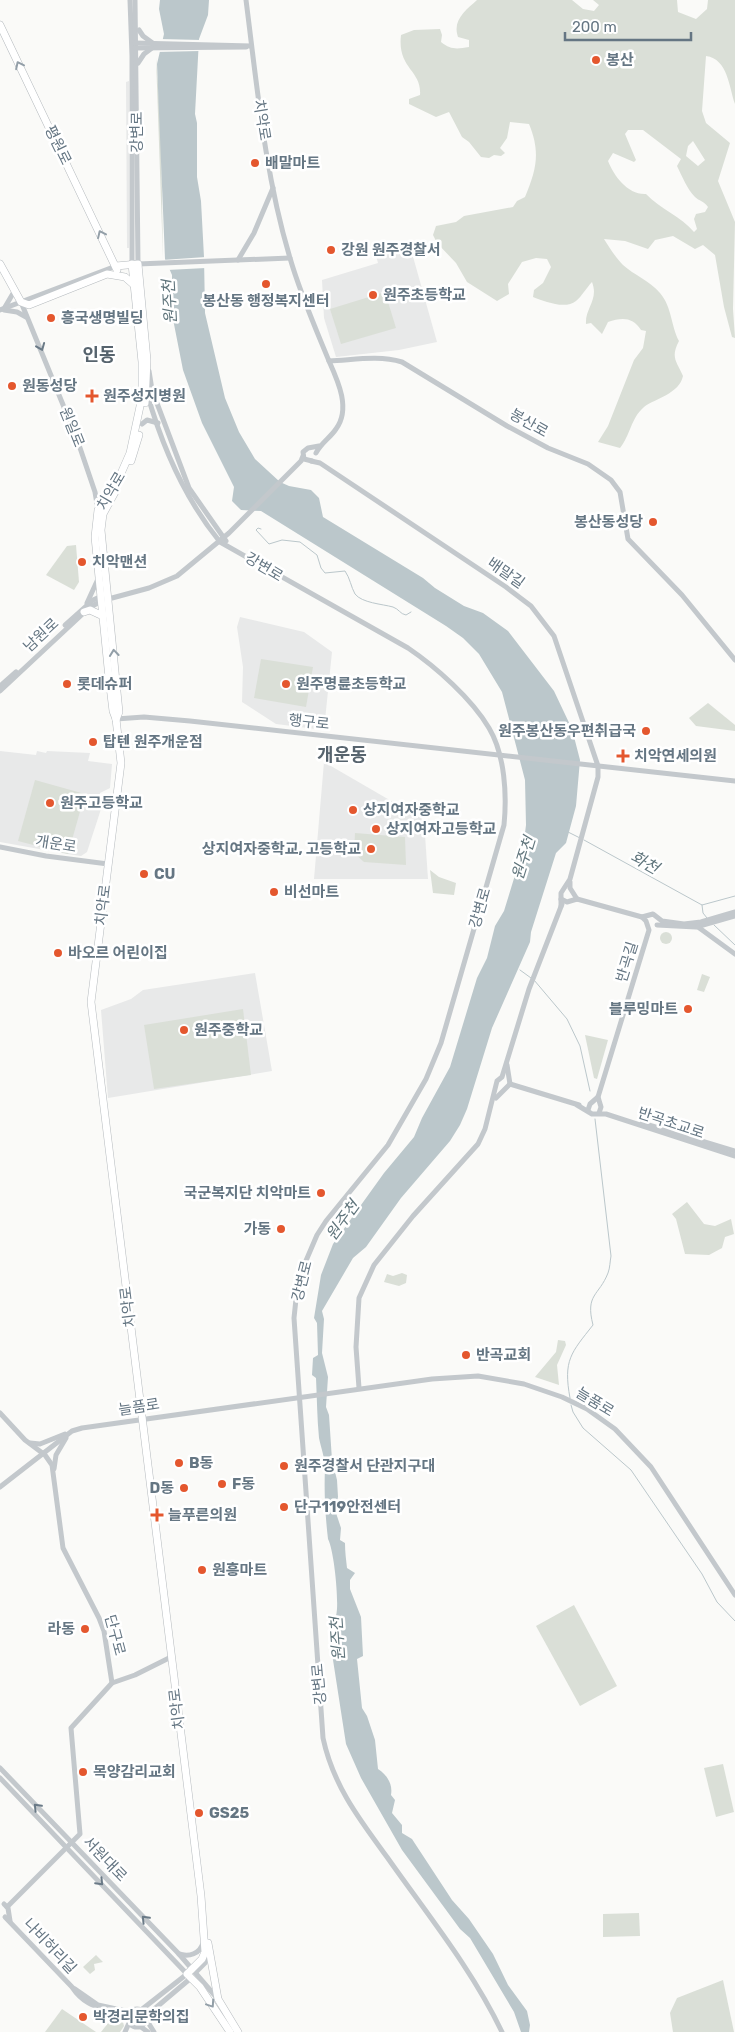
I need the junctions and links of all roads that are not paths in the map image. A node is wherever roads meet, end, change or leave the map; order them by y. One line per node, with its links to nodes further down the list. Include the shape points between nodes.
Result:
1 (130, 0): 6 (street, 강변로)
2 (136, 0): 5 (street, 강변로)
3 (246, 0): 8 (street, 치악로)
4 (0, 25): 15 (main road, 평원로, one-way to 4)
5 (137, 25): 6 (street, 강변로); 7 (street)
6 (135, 45): 7 (street); 9 (street, 강변로); 14 (street, 강변로)
7 (150, 45): 8 (street); 9 (street)
8 (252, 46): 10 (street, 치악로)
9 (138, 64): 14 (street, 강변로)
10 (274, 188): 11 (street, 치악로); 12 (street)
11 (290, 258): 12 (street); 24 (street)
12 (238, 260): 14 (street)
13 (0, 264): 18 (main road, 원일로)
14 (137, 266): 15 (main road); 17 (main road, 치악로); 23 (main road, 치악로)
15 (117, 268): 16 (street); 19 (street)
16 (107, 274): 17 (main road, via 125,277); 19 (main road)
17 (133, 284): 23 (main road, 치악로)
18 (15, 290): 20 (main road, 원일로); 21 (street)
19 (59, 291): 20 (main road, via 29,305)
20 (21, 302): 21 (street); 22 (street, 원일로)
21 (1, 310): 22 (street, via 23,314)
22 (30, 321): 31 (street, 원일로, one-way to 31, via 77,439 96,492)
23 (145, 361): 25 (main road, 강변로); 31 (main road, 치악로, via 142,396 130,453 119,478); 32 (street, 강변로, via 152,390 189,488)
24 (329, 361): 28 (street, via 340,390 342,413 337,428); 37 (street, 봉산로, via 390,358 402,362 529,438 602,473 620,492 625,532 632,545 682,595)
25 (147, 393): 26 (street, 강변로); 27 (main road, 치악로)
26 (158, 423): 27 (street, via 147,420); 32 (street, 강변로, via 185,490 204,522)
27 (142, 424): 34 (main road, 치악로, via 136,452 103,514)
28 (315, 453): 29 (street); 29 (street, via 306,449); 30 (street)
29 (305, 460): 30 (street); 32 (street, 남원로)
30 (320, 463): 42 (street, 배말길, via 531,606 554,636)
31 (98, 510): 33 (main road, 치악로, via 95,537)
32 (222, 540): 34 (street, 남원로, via 177,576 149,588); 41 (street, 강변로, via 426,660 481,717 489,728)
33 (99, 578): 34 (main road, 치악로); 35 (street)
34 (104, 598): 35 (street, 남원로); 36 (main road, 치악로); 40 (main road, 치악로, one-way to 34, via 119,712)
35 (84, 610): 36 (main road); 38 (street, 남원로); 39 (street, 남원로)
36 (103, 616): 40 (main road, 치악로)
37 (735, 660)
38 (0, 686)
39 (0, 691)
40 (116, 718): 41 (street, 행구로, via 181,720); 45 (main road, 치악로, via 121,763)
41 (499, 755): 42 (street, 행구로); 67 (street, 강변로, via 506,796 504,825 438,1049 401,1126 326,1221 305,1263 294,1318)
42 (598, 766): 43 (street); 46 (street, via 598,777)
43 (735, 780)
44 (0, 847): 45 (street, 개운로)
45 (108, 864): 69 (main road, 치악로, via 91,1002)
46 (570, 879): 47 (street); 48 (street)
47 (562, 891): 48 (street, via 568,889); 50 (street)
48 (572, 892): 49 (street)
49 (574, 900): 50 (street); 52 (street)
50 (562, 902): 57 (street)
51 (732, 915): 54 (street)
52 (646, 920): 53 (street); 53 (street, via 654,915); 55 (street)
53 (657, 924): 54 (street, via 683,928); 55 (street)
54 (698, 926): 56 (street)
55 (649, 933): 62 (street, 반곡길)
56 (735, 954)
57 (507, 1059): 58 (street); 59 (street)
58 (502, 1077): 59 (street); 61 (street, via 498,1080)
59 (508, 1078): 60 (street)
60 (510, 1084): 61 (street, via 507,1089); 62 (street, 반곡초교로, via 578,1105)
61 (500, 1088): 66 (street, via 478,1144 374,1265 356,1307)
62 (595, 1106): 63 (street, 반곡초교로)
63 (616, 1117): 64 (street, 반곡초교로); 65 (street, 반곡초교로)
64 (735, 1151)
65 (735, 1156)
66 (357, 1388): 67 (street, 늘품로); 75 (street, 늘품로, via 478,1376 524,1384 587,1410 615,1429 651,1467)
67 (299, 1397): 69 (street, 늘품로); 101 (street, 강변로, via 323,1738 328,1761 346,1800 459,1958)
68 (0, 1414): 71 (street, 단구로)
69 (141, 1419): 70 (street, 늘품로); 76 (main road, 치악로)
70 (72, 1431): 71 (street, via 40,1444); 72 (street, 늘품로); 73 (street, via 56,1455)
71 (25, 1440): 72 (street, 단구로)
72 (42, 1454): 73 (street, 단구로); 74 (street, 늘품로)
73 (54, 1472): 77 (street, 단구로, via 63,1548 102,1624)
74 (0, 1487)
75 (735, 1595)
76 (171, 1657): 77 (street); 82 (main road, 치악로)
77 (112, 1683): 80 (street, via 71,1728 81,1831)
78 (0, 1768): 80 (street, 서원대로, one-way to 78)
79 (0, 1778): 81 (street, 서원대로)
80 (71, 1842): 81 (street); 86 (street, 서원대로, one-way to 80)
81 (66, 1847): 83 (street); 87 (street, 서원대로, one-way to 87)
82 (201, 1896): 84 (main road, 치악로); 85 (main road, 치악로)
83 (4, 1910): 88 (street, 나비허리길, via 10,1922)
84 (204, 1940): 86 (street, via 201,1949 193,1955); 87 (main road, 치악로, via 204,1956)
85 (209, 1950): 87 (street, via 206,1961); 89 (main road, 치악로)
86 (179, 1954): 87 (street, 서원대로)
87 (191, 1973): 89 (street); 90 (street); 92 (street); 99 (main road, one-way to 99)
88 (72, 1987): 91 (street, 나비허리길, via 98,2005); 93 (street, 나비허리길, via 78,1996 96,2008 120,2015)
89 (218, 1999): 100 (main road)
90 (141, 2010): 91 (street); 92 (street)
91 (130, 2012): 93 (street)
92 (146, 2017): 94 (street); 98 (street)
93 (129, 2022): 94 (street); 95 (street)
94 (139, 2027): 96 (street); 97 (street)
95 (125, 2032)
96 (132, 2032)
97 (148, 2032)
98 (154, 2032)
99 (230, 2032)
100 (238, 2032)
101 (502, 2032)

